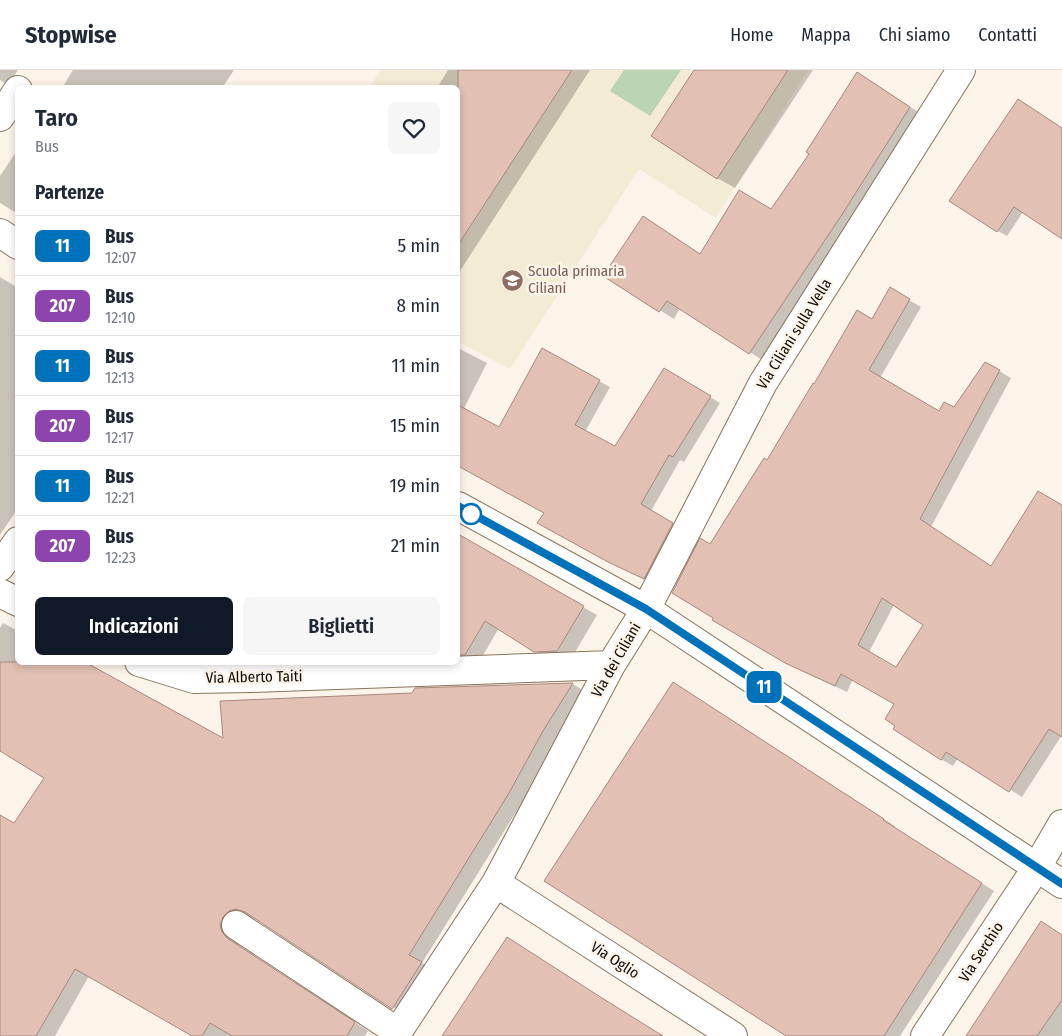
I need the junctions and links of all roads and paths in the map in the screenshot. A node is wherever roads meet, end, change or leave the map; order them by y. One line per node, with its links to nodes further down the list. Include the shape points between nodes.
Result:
1 (31, 70): 3 (street)
2 (961, 70): 13 (street, Via Ciliani sulla Vella, via 762,383)
3 (21, 85)
4 (15, 94): 5 (street)
5 (0, 117)
6 (0, 233): 7 (street)
7 (15, 244)
8 (460, 507): 13 (street)
9 (15, 545): 10 (street)
10 (0, 567)
11 (0, 593): 12 (street)
12 (15, 600)
13 (646, 609): 15 (street, Via dei Ciliani); 17 (street, Via dei Ciliani)
14 (149, 665): 15 (street, Via Alberto Taiti, via 194,679)
15 (611, 665): 18 (street, Via dei Ciliani)
16 (1062, 824): 17 (street, Via Serchio)
17 (1037, 867): 19 (street, Via dei Ciliani); 23 (street, Via Serchio)
18 (496, 883): 21 (street, Via dei Ciliani); 22 (street, Via Oglio)
19 (1062, 884)
20 (236, 925): 21 (street)
21 (396, 1034)
22 (733, 1036)
23 (925, 1036)

